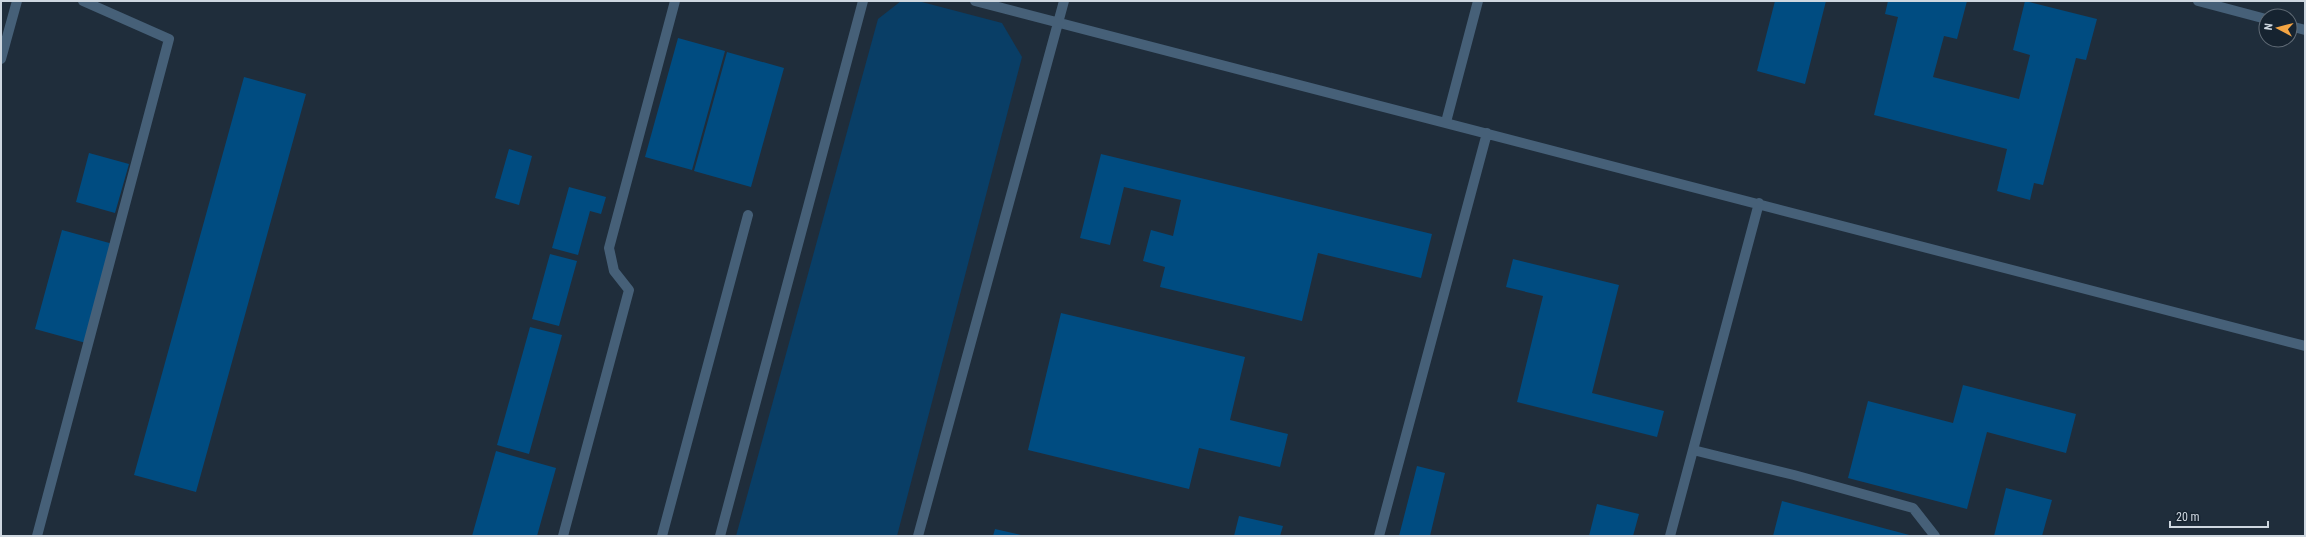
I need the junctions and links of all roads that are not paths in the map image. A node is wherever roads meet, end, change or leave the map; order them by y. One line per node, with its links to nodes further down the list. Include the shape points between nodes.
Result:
1 (17, 1): 11 (lane)
2 (83, 1): 18 (lane, via 169,39)
3 (675, 1): 19 (lane, via 609,248 614,271 629,290)
4 (863, 1): 21 (lane)
5 (975, 1): 10 (lane)
6 (1064, 1): 10 (lane)
7 (1478, 1): 12 (lane)
8 (2198, 1): 9 (lane)
9 (2258, 17)
10 (1059, 22): 12 (lane); 22 (lane)
11 (1, 59)
12 (1446, 122): 13 (lane)
13 (1487, 133): 14 (lane); 23 (lane)
14 (1759, 203): 16 (lane); 17 (lane)
15 (748, 214): 20 (lane)
16 (2305, 346)
17 (1693, 450): 24 (lane); 25 (lane, via 1794,474 1913,508)
18 (37, 536)
19 (563, 536)
20 (662, 536)
21 (720, 536)
22 (918, 536)
23 (1380, 536)
24 (1670, 536)
25 (1935, 536)

